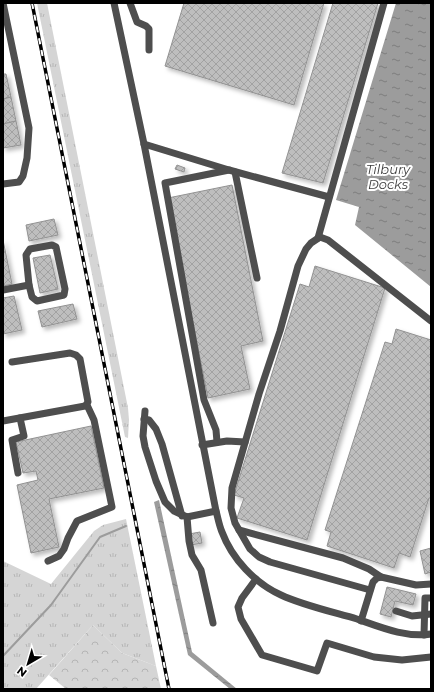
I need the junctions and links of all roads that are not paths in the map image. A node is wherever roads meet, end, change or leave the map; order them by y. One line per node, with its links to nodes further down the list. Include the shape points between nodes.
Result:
1 (3, 3): 8 (street, via 29,128 23,176 19,182)
2 (114, 3): 6 (street)
3 (130, 3): 5 (street, via 137,22 149,29)
4 (384, 3): 9 (street)
5 (149, 50)
6 (144, 144): 7 (street); 16 (street)
7 (232, 171): 9 (street); 11 (street); 17 (street, via 165,183)
8 (4, 184)
9 (329, 197): 10 (street)
10 (318, 238): 14 (street, via 328,240); 24 (street, via 306,249 298,266)
11 (257, 278)
12 (29, 286): 12 (street, via 32,297 37,301 64,295 56,247 52,244 30,248 26,255); 13 (street)
13 (3, 290)
14 (431, 321)
15 (12, 362): 18 (street, via 74,353 80,359 88,398)
16 (193, 398): 17 (street); 25 (street)
17 (204, 400): 23 (street, via 216,430)
18 (87, 405): 20 (street); 30 (street, via 94,420 112,507 77,521 64,550 59,556)
19 (145, 411): 21 (street)
20 (20, 418): 22 (street); 26 (street, via 24,436 12,440)
21 (144, 419): 28 (street, via 149,420 159,436); 28 (street, via 145,447 162,497 169,506)
22 (3, 421)
23 (217, 442): 24 (street); 25 (street)
24 (245, 442): 29 (street, via 231,499 233,516)
25 (202, 445): 27 (street)
26 (18, 473)
27 (216, 511): 28 (street, via 192,517); 32 (street, via 222,533 234,554)
28 (185, 516): 39 (street, via 190,548 201,570)
29 (239, 530): 31 (street, via 343,558); 34 (street, via 250,549 259,557)
30 (48, 561)
31 (381, 577): 33 (street, via 416,585); 34 (street, via 373,582)
32 (256, 579): 38 (street, via 281,595); 41 (street, via 238,607 241,619 262,655 316,671 327,643 374,657 402,660)
33 (431, 584)
34 (370, 590): 38 (street)
35 (431, 598): 37 (street, via 425,598)
36 (396, 611): 37 (street, via 412,616)
37 (428, 615): 40 (street)
38 (361, 621): 40 (street, via 407,634)
39 (214, 623)
40 (428, 635)
41 (431, 657)

